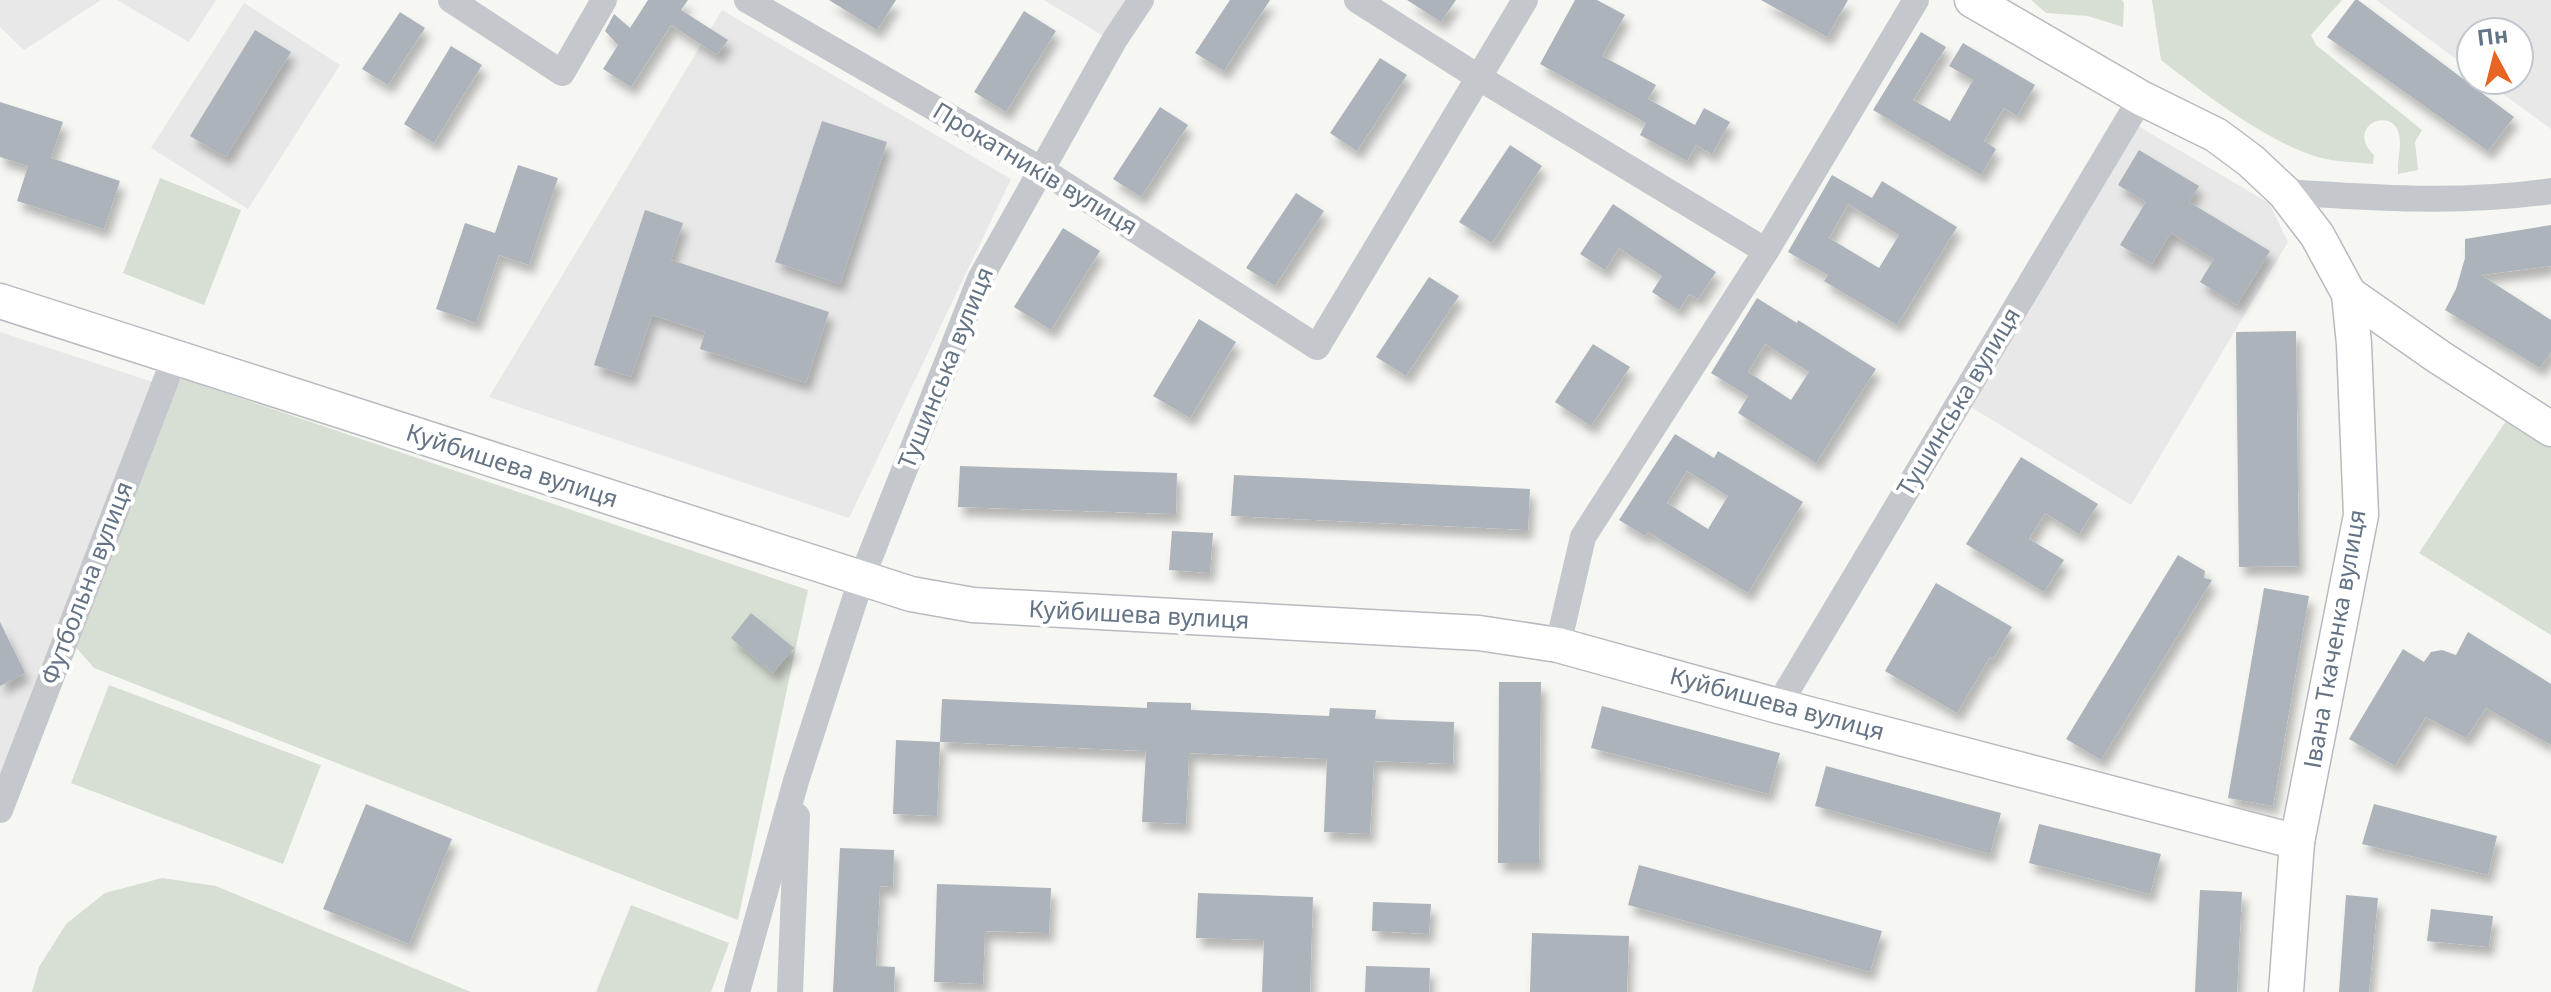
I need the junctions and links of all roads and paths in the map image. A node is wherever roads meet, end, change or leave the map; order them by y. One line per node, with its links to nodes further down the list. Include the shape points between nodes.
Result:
1 (451, 0): 2 (street, via 562,73)
2 (604, 0)
3 (747, 0): 11 (street, Прокатників вулиця)
4 (1141, 0): 11 (street, Тушинська вулиця)
5 (1357, 0): 9 (street)
6 (1525, 0): 9 (street)
7 (1916, 0): 14 (street)
8 (1972, 0): 10 (main road, Івана Ткаченка вулиця)
9 (1478, 77): 11 (street, Прокатників вулиця, via 1317,347); 14 (street)
10 (2141, 98): 13 (main road, Івана Ткаченка вулиця, via 2216,135); 21 (street, Тушинська вулиця)
11 (1042, 170): 19 (street, Тушинська вулиця, via 980,279)
12 (2551, 191): 13 (street, via 2394,199)
13 (2284, 192): 15 (main road, Івана Ткаченка вулиця, via 2317,235)
14 (1766, 251): 20 (street, via 1583,537)
15 (2349, 294): 18 (main road); 24 (main road, Івана Ткаченка вулиця, via 2361,515)
16 (0, 301): 17 (main road, Куйбишева вулиця)
17 (175, 357): 19 (main road, Куйбишева вулиця); 23 (street, Футбольна вулиця)
18 (2551, 429)
19 (862, 577): 20 (main road, Куйбишева вулиця, via 911,594 973,605 1479,633); 22 (street, Тушинська вулиця)
20 (1558, 645): 21 (main road, Куйбишева вулиця)
21 (1778, 706): 24 (main road, Куйбишева вулиця)
22 (796, 781): 25 (street); 26 (street)
23 (0, 810)
24 (2297, 842): 27 (main road, Івана Ткаченка вулиця)
25 (737, 992)
26 (790, 992)
27 (2286, 992)

